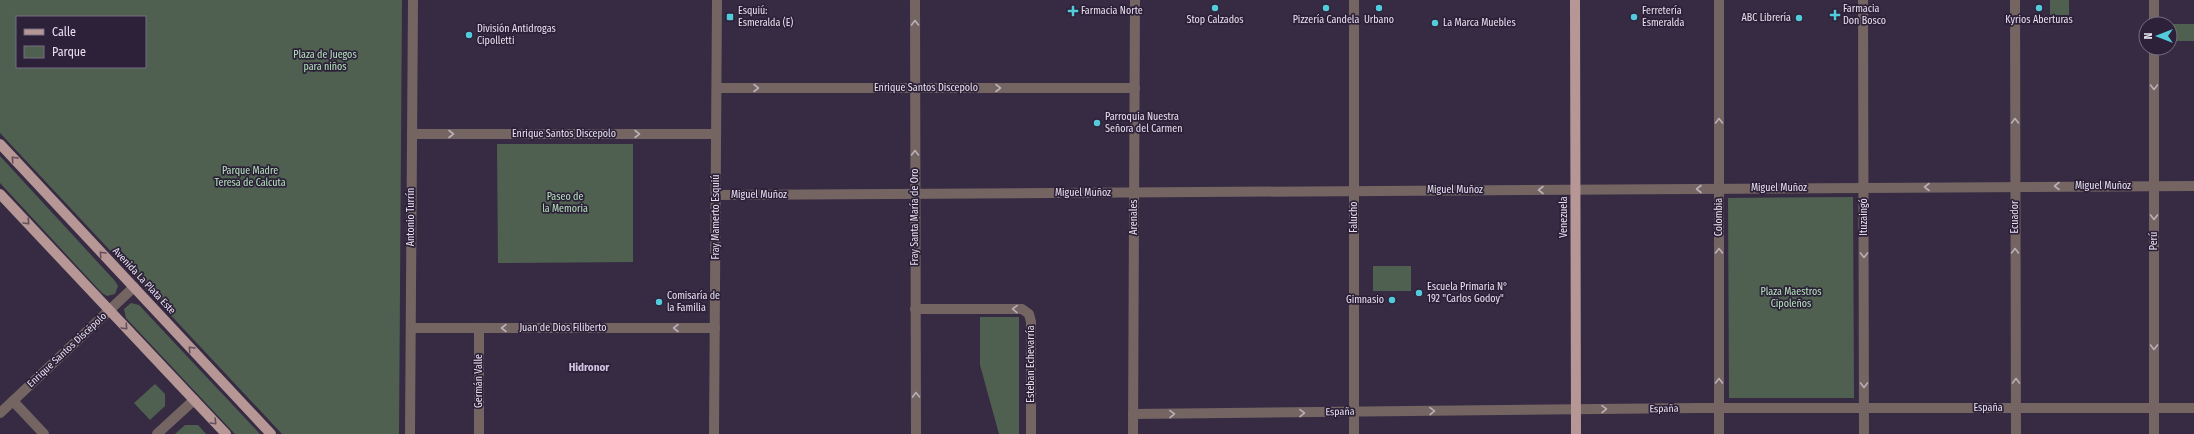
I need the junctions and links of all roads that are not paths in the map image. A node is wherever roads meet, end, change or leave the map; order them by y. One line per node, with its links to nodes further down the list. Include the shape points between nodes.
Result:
1 (413, 0): 16 (street, Antonio Turrín)
2 (717, 0): 13 (street, Fray Mamerto Esquiú)
3 (915, 0): 14 (street, Fray Santa María de Oro, one-way to 3)
4 (1135, 0): 15 (street, Arenales)
5 (1354, 0): 25 (street, Falucho)
6 (1575, 0): 24 (main road, Venezuela)
7 (1718, 0): 23 (street, Colombia, one-way to 7)
8 (1863, 0): 22 (street, Ituzaingó)
9 (2015, 0): 21 (street, Ecuador, one-way to 9)
10 (2154, 0): 11 (street)
11 (2154, 16)
12 (2154, 56): 19 (street, Perú, one-way to 19)
13 (717, 88): 14 (street, Enrique Santos Discepolo, one-way to 14); 17 (street, Fray Mamerto Esquiú)
14 (915, 88): 15 (street, Enrique Santos Discepolo, one-way to 15); 28 (street, Fray Santa María de Oro, one-way to 14)
15 (1135, 88): 26 (street, Arenales)
16 (412, 134): 17 (street, Enrique Santos Discepolo, one-way to 17); 33 (street, Antonio Turrín)
17 (716, 134): 29 (street, Fray Mamerto Esquiú)
18 (0, 144): 30 (main road, Avenida La Plata Este, one-way to 18)
19 (2154, 186): 20 (street, Miguel Muñoz); 21 (street, Miguel Muñoz, one-way to 21); 41 (street, Perú, one-way to 41)
20 (2194, 186)
21 (2015, 187): 22 (street, Miguel Muñoz, one-way to 22); 40 (street, Ecuador, one-way to 21)
22 (1864, 188): 23 (street, Miguel Muñoz); 39 (street, Ituzaingó, one-way to 39)
23 (1719, 189): 24 (street, Miguel Muñoz, one-way to 24); 38 (street, Colombia, one-way to 23)
24 (1576, 190): 25 (street, Miguel Muñoz, one-way to 25); 43 (main road, Venezuela)
25 (1354, 191): 26 (street, Miguel Muñoz); 44 (street, Falucho)
26 (1134, 193): 28 (street, Miguel Muñoz); 46 (street, Arenales)
27 (0, 194): 32 (main road, one-way to 32)
28 (915, 194): 29 (street, Miguel Muñoz); 31 (street, Fray Santa María de Oro)
29 (716, 195): 35 (street, Fray Mamerto Esquiú)
30 (134, 287): 32 (street, Enrique Santos Discépolo); 50 (main road, Avenida La Plata Este, one-way to 30)
31 (915, 309): 54 (street, Fray Santa María de Oro, one-way to 31); 55 (street, Esteban Echevarría, one-way to 31, via 1029,314 1022,309)
32 (110, 310): 36 (main road, one-way to 36); 37 (street, Enrique Santos Discépolo)
33 (410, 328): 34 (street, Juan de Dios Filiberto); 51 (street, Antonio Turrín)
34 (479, 328): 35 (street, Juan de Dios Filiberto, one-way to 34); 52 (street, Germán Valle)
35 (715, 328): 53 (street, Fray Mamerto Esquiú)
36 (194, 400): 48 (street); 49 (main road, one-way to 49)
37 (12, 401): 45 (street, Enrique Santos Discépolo); 47 (street)
38 (1719, 408): 39 (street, España); 43 (street, España, one-way to 38); 59 (street, Colombia)
39 (1864, 408): 40 (street, España); 60 (street, Ituzaingó)
40 (2016, 408): 41 (street, España); 61 (street, Ecuador)
41 (2154, 408): 42 (street, España); 62 (street, Perú)
42 (2194, 408)
43 (1576, 410): 44 (street, España, one-way to 43); 58 (main road, Venezuela)
44 (1354, 412): 46 (street, España, one-way to 44); 57 (street, Falucho)
45 (0, 413)
46 (1133, 414): 56 (street, Arenales)
47 (44, 434)
48 (157, 434)
49 (226, 434)
50 (271, 434)
51 (410, 434)
52 (479, 434)
53 (714, 434)
54 (916, 434)
55 (1031, 434)
56 (1133, 434)
57 (1354, 434)
58 (1576, 434)
59 (1719, 434)
60 (1864, 434)
61 (2016, 434)
62 (2154, 434)

